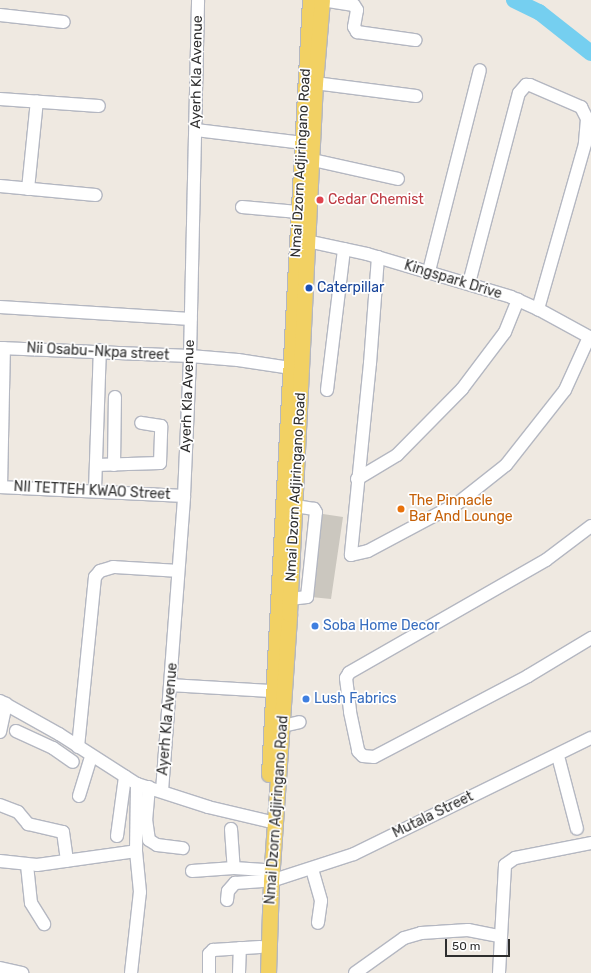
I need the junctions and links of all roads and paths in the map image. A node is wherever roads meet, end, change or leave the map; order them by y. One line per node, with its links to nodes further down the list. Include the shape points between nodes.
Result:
1 (198, 0): 13 (street, Ayerh Kla Avenue)
2 (310, 0): 14 (main road, Nmai Dzorn Adjiringano Road)
3 (322, 0): 6 (street, via 354,5 357,10 354,27 358,32); 8 (main road, Nmai Dzorn Adjiringano Road)
4 (0, 15): 5 (street)
5 (64, 22)
6 (415, 40)
7 (480, 70): 26 (street)
8 (315, 83): 9 (street); 16 (main road, Nmai Dzorn Adjiringano Road)
9 (416, 96)
10 (0, 99): 11 (street)
11 (37, 102): 12 (street); 19 (street)
12 (99, 106)
13 (196, 130): 14 (street); 31 (street, Ayerh Kla Avenue)
14 (303, 143): 22 (main road, Nmai Dzorn Adjiringano Road)
15 (588, 146): 27 (street, via 587,119 581,107 530,84 521,89); 30 (street)
16 (313, 160): 17 (street); 23 (main road, Nmai Dzorn Adjiringano Road)
17 (398, 179)
18 (0, 186): 19 (street)
19 (28, 189): 20 (street)
20 (96, 195)
21 (242, 207): 22 (street)
22 (298, 212): 36 (main road, Nmai Dzorn Adjiringano Road)
23 (307, 241): 24 (street, Kingspark Drive); 46 (main road, Nmai Dzorn Adjiringano Road)
24 (344, 249): 25 (street, Kingspark Drive); 37 (street)
25 (378, 257): 26 (street, Kingspark Drive); 42 (street, via 370,363)
26 (429, 271): 27 (street, Kingspark Drive)
27 (469, 284): 28 (street, Kingspark Drive)
28 (518, 300): 30 (street, Kingspark Drive); 42 (street, via 505,332 462,389 397,455)
29 (0, 307): 31 (street)
30 (538, 309): 32 (street, Kingspark Drive)
31 (191, 319): 35 (street, Ayerh Kla Avenue)
32 (590, 338): 42 (street, via 565,390 531,437 506,465 458,503 368,551 355,555 350,552)
33 (2, 348): 34 (street, Nii Osabu-Nkpa street); 43 (street)
34 (100, 350): 35 (street, Nii Osabu-Nkpa street); 40 (street)
35 (190, 356): 36 (street, Nii Osabu-Nkpa street); 45 (street, Ayerh Kla Avenue)
36 (291, 368): 49 (main road, Nmai Dzorn Adjiringano Road)
37 (327, 390)
38 (115, 397): 41 (street)
39 (141, 423): 41 (street, via 161,426 160,463)
40 (96, 465): 41 (street); 44 (street)
41 (114, 465)
42 (357, 479)
43 (0, 487): 44 (street, NII TETTEH KWAO Street)
44 (95, 490): 45 (street, NII TETTEH KWAO Street)
45 (184, 496): 48 (street, Ayerh Kla Avenue)
46 (295, 506): 49 (main road, Nmai Dzorn Adjiringano Road); 49 (street, via 314,509 316,512 307,597)
47 (591, 526): 50 (street, via 546,560 348,673 346,678 350,712 358,751 363,756 374,757 528,676)
48 (178, 571): 51 (street, Ayerh Kla Avenue); 60 (street, via 113,567 100,571 95,577)
49 (286, 609): 52 (main road, Nmai Dzorn Adjiringano Road); 55 (main road, Nmai Dzorn Adjiringano Road)
50 (591, 638)
51 (171, 685): 52 (street); 68 (street, Ayerh Kla Avenue)
52 (273, 691): 71 (main road, Nmai Dzorn Adjiringano Road)
53 (3, 703): 57 (street); 58 (street)
54 (300, 722): 55 (street)
55 (283, 726): 84 (main road, Nmai Dzorn Adjiringano Road)
56 (16, 731): 61 (street)
57 (0, 732)
58 (59, 734): 60 (street); 61 (street)
59 (591, 738): 62 (street, Mutala Street)
60 (78, 746): 63 (street)
61 (53, 748): 64 (street)
62 (558, 756): 73 (street); 82 (street, Mutala Street, via 354,854)
63 (91, 757): 65 (street); 69 (street)
64 (73, 762)
65 (125, 777): 66 (street); 74 (street)
66 (136, 784): 67 (street); 77 (street)
67 (149, 787): 68 (street); 76 (street, via 146,819 149,840 157,846)
68 (162, 791): 71 (street, via 208,807)
69 (79, 796)
70 (0, 805): 79 (street, via 18,812 28,824 63,832)
71 (267, 821): 84 (main road, Nmai Dzorn Adjiringano Road)
72 (231, 829): 81 (street)
73 (577, 829)
74 (117, 836)
75 (591, 843): 88 (street, via 533,853 509,861 504,873)
76 (183, 848)
77 (136, 851): 79 (street); 93 (street, via 140,892 139,917)
78 (0, 860): 80 (street)
79 (67, 861): 80 (street)
80 (27, 865): 87 (street, via 30,903)
81 (234, 868): 83 (street); 84 (street)
82 (312, 869): 84 (street, Mutala Street); 86 (street, via 321,901)
83 (192, 871)
84 (266, 877): 85 (street, via 235,883 230,887); 89 (main road, Nmai Dzorn Adjiringano Road); 97 (main road, Nmai Dzorn Adjiringano Road)
85 (227, 900)
86 (318, 922)
87 (44, 924)
88 (500, 936): 98 (street, via 461,930 421,933 404,938); 99 (street)
89 (260, 947): 90 (street); 96 (main road, Nmai Dzorn Adjiringano Road)
90 (240, 948): 94 (street, via 212,950 209,954); 95 (street)
91 (0, 968): 92 (street)
92 (22, 973)
93 (131, 973)
94 (209, 973)
95 (239, 973)
96 (258, 973)
97 (268, 973)
98 (355, 973)
99 (499, 973)

